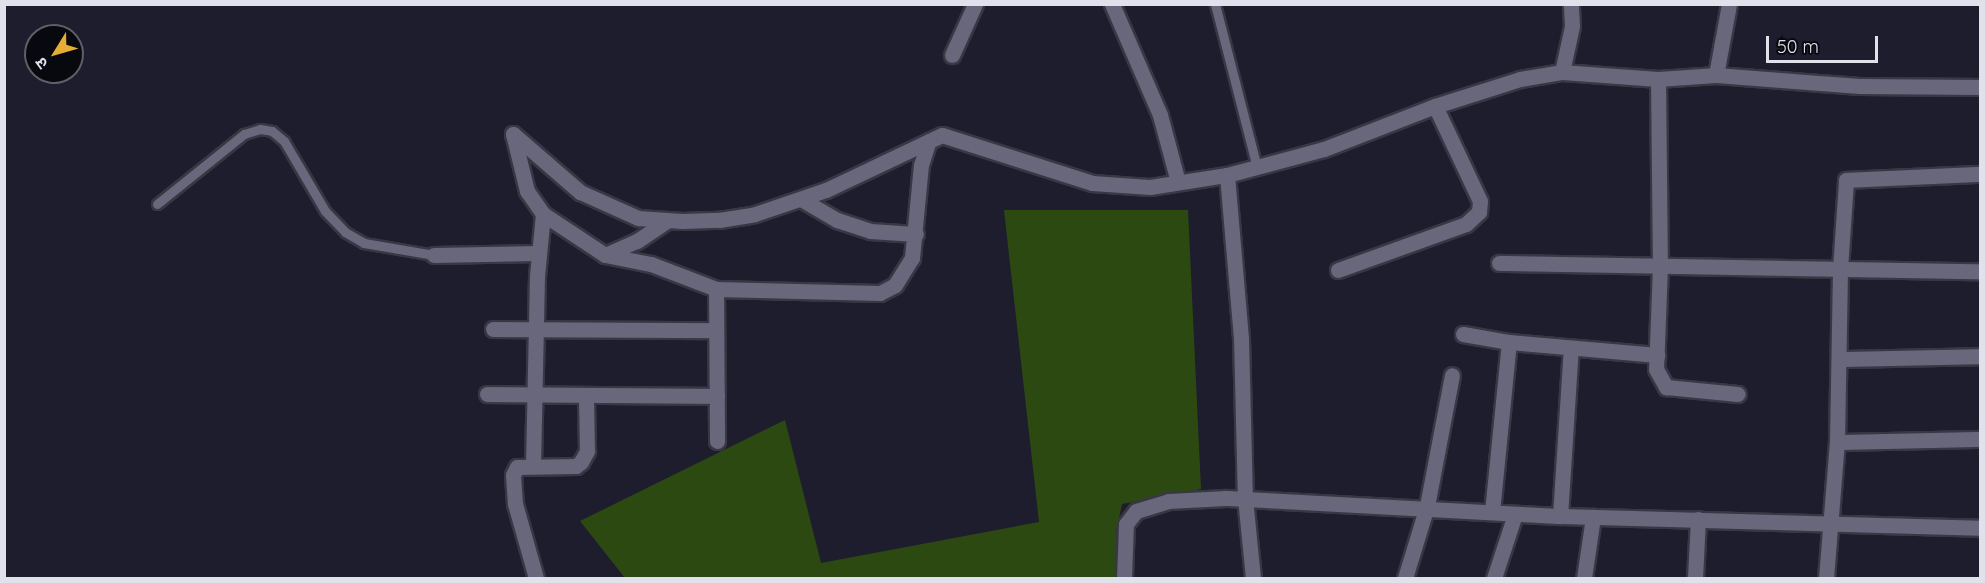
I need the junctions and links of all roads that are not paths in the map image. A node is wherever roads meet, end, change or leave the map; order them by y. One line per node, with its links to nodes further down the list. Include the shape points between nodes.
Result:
1 (975, 4): 6 (street)
2 (1112, 4): 16 (street, via 1160,115)
3 (1215, 4): 13 (lane)
4 (1571, 4): 7 (street, via 1572,26)
5 (1730, 4): 8 (street)
6 (952, 55)
7 (1562, 72): 9 (street); 11 (street, via 1520,79)
8 (1716, 75): 9 (street); 10 (street, via 1860,86)
9 (1658, 79): 26 (street)
10 (1980, 87)
11 (1435, 106): 13 (street, via 1324,149); 28 (street, via 1480,201 1479,212 1466,224)
12 (929, 141): 16 (street, via 942,135 1092,183 1150,187); 17 (street); 21 (street, via 921,165)
13 (1257, 167): 15 (street)
14 (1980, 174): 27 (street, via 1850,177 1846,180)
15 (1227, 175): 16 (street); 50 (street, via 1241,338)
16 (1178, 182)
17 (801, 199): 20 (street, via 719,220); 21 (street, via 837,220 870,231)
18 (157, 204): 23 (lane, via 244,134 260,129 272,131 284,141 325,211 345,232 364,243)
19 (543, 214): 20 (street, via 527,191 513,134 580,192 638,218); 22 (street); 24 (street)
20 (668, 220): 24 (street, via 637,241)
21 (916, 234): 30 (street, via 906,271 895,285 880,293)
22 (538, 253): 23 (street); 32 (street)
23 (434, 255)
24 (605, 255): 30 (street, via 651,264)
25 (1499, 263): 26 (street)
26 (1660, 266): 27 (street); 37 (street)
27 (1840, 269): 29 (street); 39 (street)
28 (1338, 270)
29 (1980, 271)
30 (716, 289): 33 (street)
31 (493, 328): 32 (street)
32 (536, 328): 33 (street); 44 (street)
33 (716, 330): 43 (street)
34 (1463, 334): 35 (street)
35 (1509, 342): 36 (street); 52 (street)
36 (1571, 348): 37 (street); 54 (street)
37 (1657, 355): 42 (street, via 1656,369 1666,387)
38 (1980, 356): 39 (street)
39 (1840, 359): 48 (street)
40 (1452, 375): 51 (street)
41 (487, 394): 44 (street)
42 (1738, 394)
43 (717, 396): 45 (street); 47 (street)
44 (535, 397): 45 (street); 49 (street)
45 (586, 398): 49 (street, via 586,451 581,462 576,466)
46 (1980, 439): 48 (street)
47 (717, 441)
48 (1837, 442): 57 (street)
49 (534, 466): 59 (street, via 517,467 513,486)
50 (1245, 498): 51 (street); 60 (street, via 1168,501 1136,511 1126,524); 61 (street)
51 (1427, 506): 52 (street); 62 (street)
52 (1492, 512): 53 (street)
53 (1515, 514): 54 (street); 63 (street)
54 (1560, 516): 55 (street)
55 (1593, 517): 56 (street); 64 (street)
56 (1698, 519): 57 (street); 65 (street)
57 (1828, 522): 58 (street); 66 (street)
58 (1980, 528)
59 (536, 579)
60 (1124, 579)
61 (1253, 579)
62 (1405, 579)
63 (1494, 579)
64 (1584, 579)
65 (1695, 579)
66 (1826, 579)

